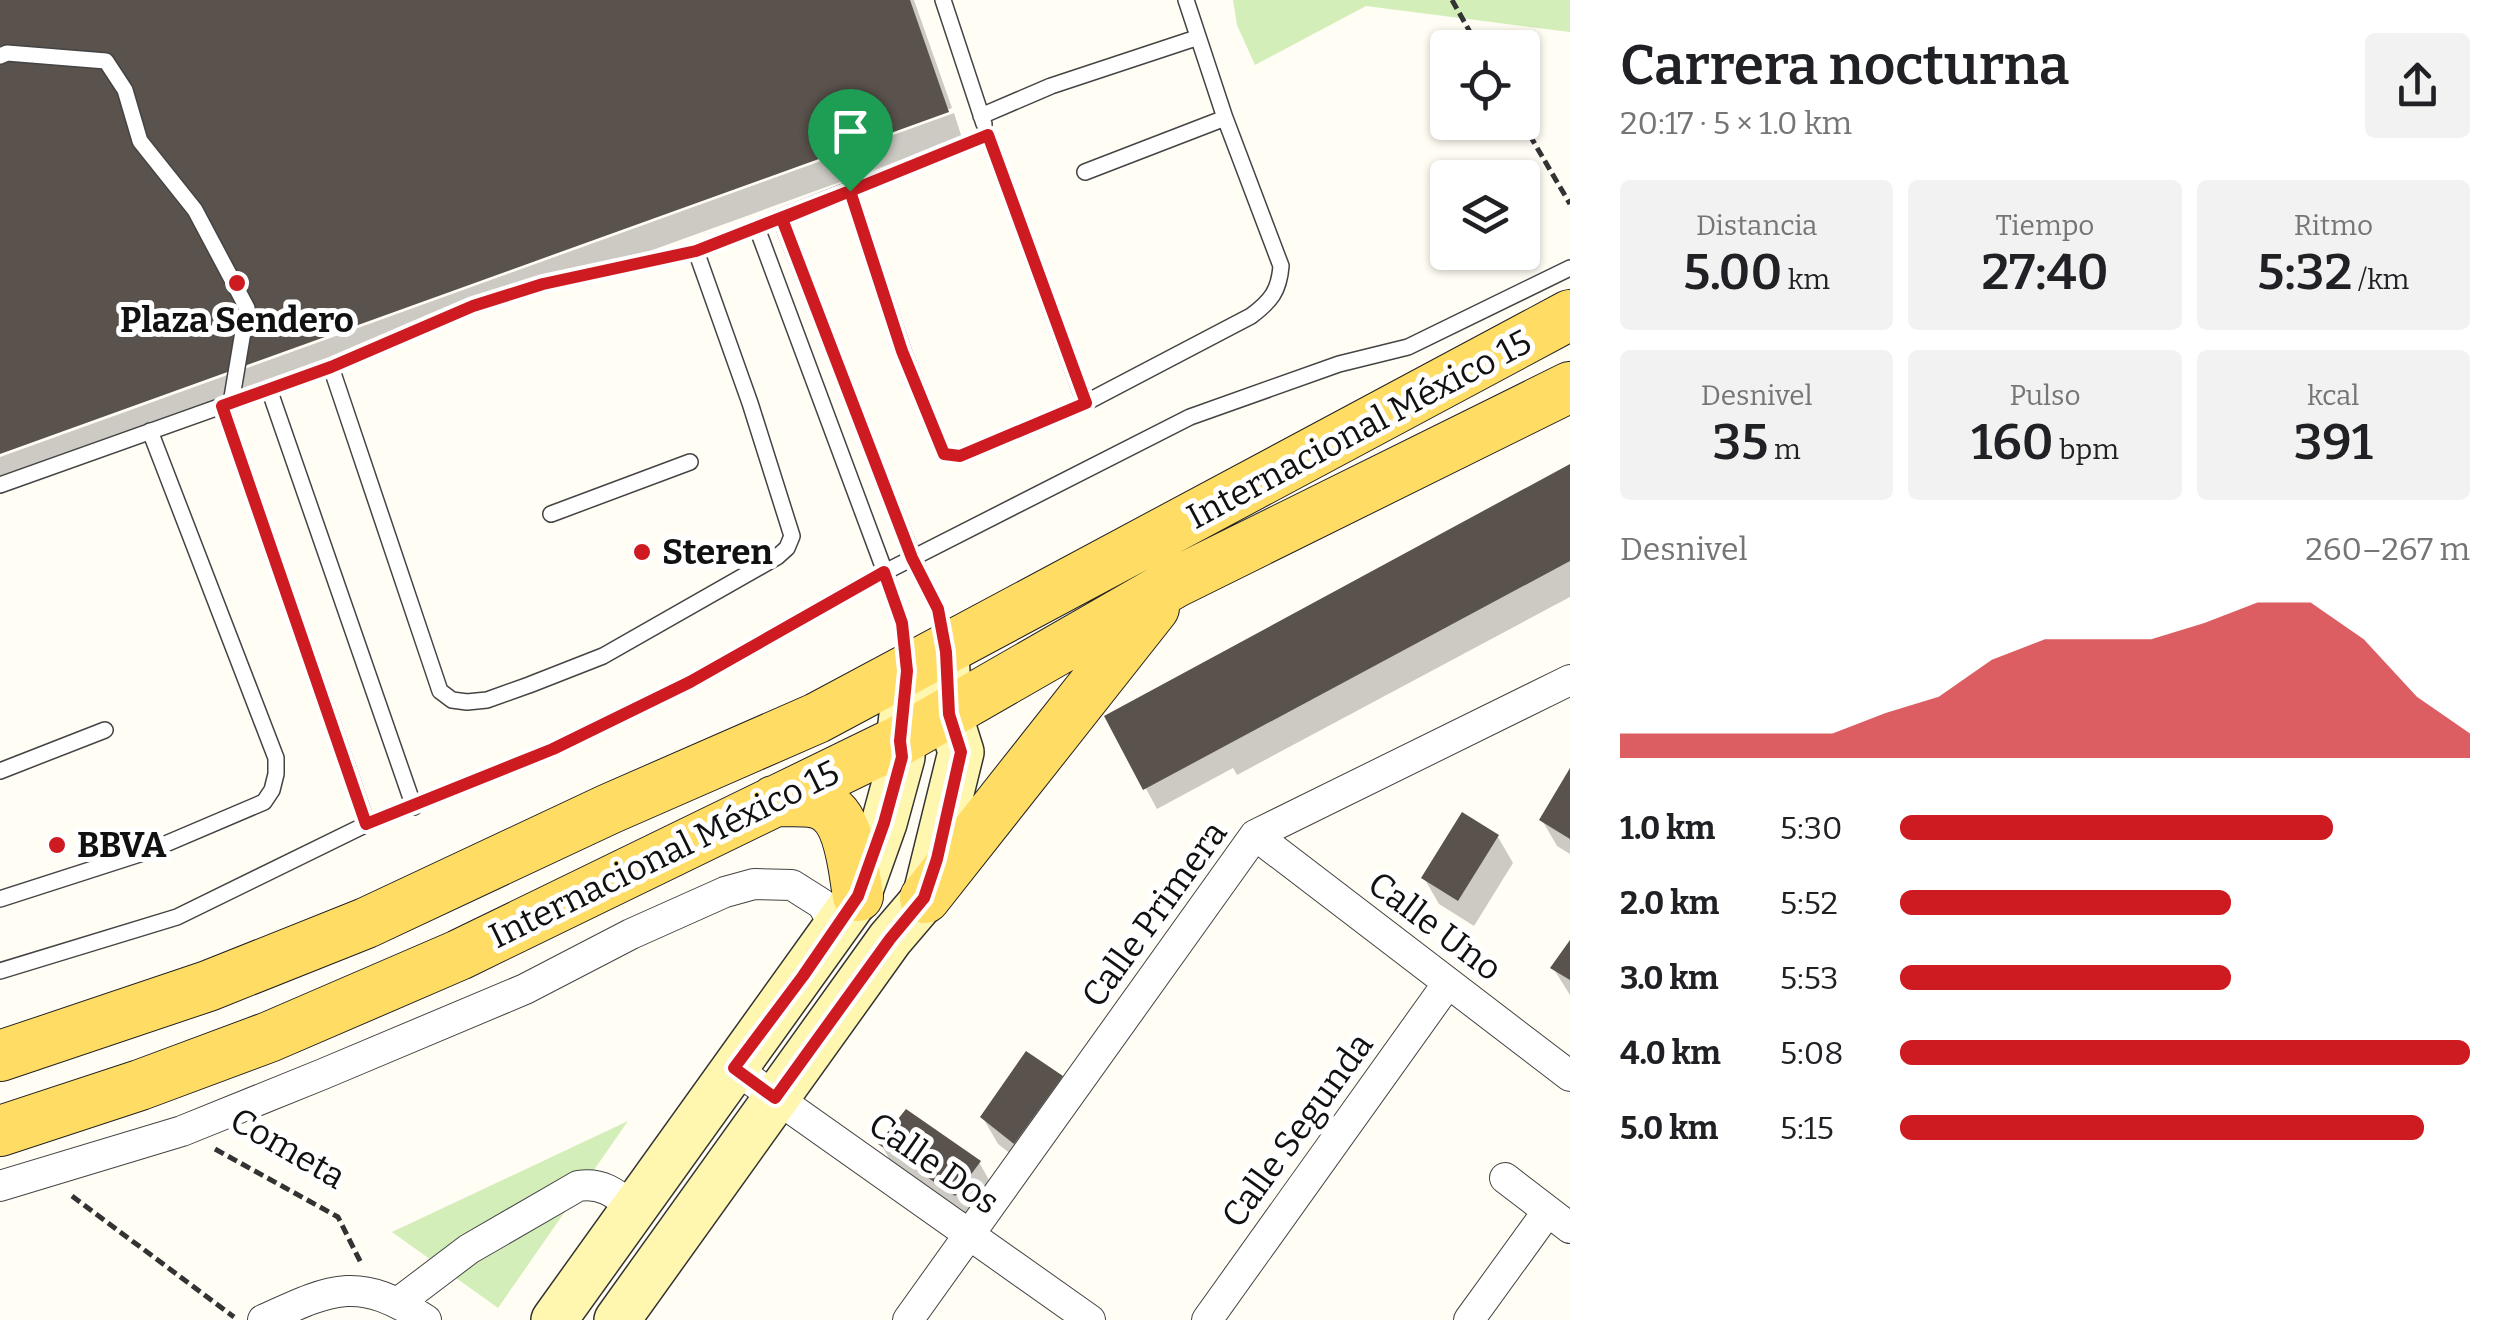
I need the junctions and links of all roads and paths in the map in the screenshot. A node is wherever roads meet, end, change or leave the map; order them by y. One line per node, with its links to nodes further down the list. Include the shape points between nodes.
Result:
1 (943, 0): 7 (lane)
2 (1186, 0): 5 (lane)
3 (1452, 0): 4 (path)
4 (1469, 30)
5 (1196, 38): 7 (lane); 8 (lane)
6 (0, 56): 23 (lane, via 106,61 125,90 140,140 195,210 247,308)
7 (982, 116): 9 (lane)
8 (1224, 118): 11 (lane); 22 (lane, via 1282,266 1280,286 1251,316)
9 (988, 135): 12 (lane); 22 (lane)
10 (1533, 140): 13 (path)
11 (1085, 172)
12 (850, 191): 14 (lane); 22 (lane, via 944,454 960,456)
13 (1570, 204)
14 (782, 219): 15 (lane); 28 (lane)
15 (757, 228): 16 (lane); 29 (lane)
16 (696, 251): 19 (lane, via 473,306); 19 (lane, via 791,526 787,548 603,656 487,700 452,700 440,691)
17 (1570, 268): 28 (lane, via 1408,348 1340,364 1190,418)
18 (1570, 316): 31 (main road, Internacional México 15)
19 (331, 367): 21 (lane)
20 (1570, 387): 30 (main road, Internacional México 15)
21 (269, 389): 23 (lane); 38 (lane)
22 (1086, 403)
23 (226, 405): 24 (lane); 39 (lane)
24 (150, 431): 26 (lane); 42 (lane, via 276,758 272,790 264,802 149,851)
25 (690, 462): 27 (lane)
26 (0, 485)
27 (550, 514)
28 (912, 558): 29 (lane); 31 (lane, via 938,609)
29 (884, 572): 31 (lane, via 902,623); 38 (lane, via 672,690)
30 (1176, 582): 33 (main road, Internacional México 15); 41 (main road)
31 (926, 661): 33 (main road); 35 (main road); 46 (main road, Internacional México 15, via 817,718 366,923 208,986)
32 (1570, 680): 40 (street, Calle Primera)
33 (949, 714): 35 (main road, Internacional México 15); 41 (main road, via 961,752)
34 (105, 730): 36 (lane)
35 (900, 741): 37 (main road, Internacional México 15); 43 (main road, via 902,757 884,823)
36 (0, 771)
37 (774, 801): 43 (main road, via 820,803 834,814 845,832); 50 (main road, Internacional México 15, via 371,994 140,1085)
38 (414, 807): 39 (lane)
39 (366, 824): 44 (lane, via 177,917)
40 (1255, 835): 45 (street, Calle Uno); 57 (street, Calle Primera)
41 (924, 898): 49 (main road)
42 (0, 899)
43 (847, 912): 47 (main road); 51 (street, via 792,886 754,884 725,892 525,989)
44 (0, 971)
45 (1448, 983): 48 (street, Calle Uno); 66 (street, Calle Segunda)
46 (0, 1056)
47 (734, 1068): 49 (street, Calle Dos); 55 (main road)
48 (1570, 1076)
49 (775, 1098): 57 (street, Calle Dos); 63 (main road)
50 (0, 1130)
51 (182, 1130): 53 (street); 58 (path, Cometa, via 338,1217)
52 (1504, 1178): 56 (street)
53 (0, 1186)
54 (72, 1196): 59 (path)
55 (633, 1207): 58 (street, via 603,1187 578,1186); 62 (main road)
56 (1559, 1220): 67 (street)
57 (970, 1234): 64 (street, Calle Primera); 65 (street, Calle Dos)
58 (388, 1297): 60 (street, via 342,1290); 61 (street)
59 (238, 1320)
60 (263, 1320)
61 (426, 1320)
62 (554, 1320)
63 (617, 1320)
64 (908, 1320)
65 (1090, 1320)
66 (1207, 1320)
67 (1469, 1320)

